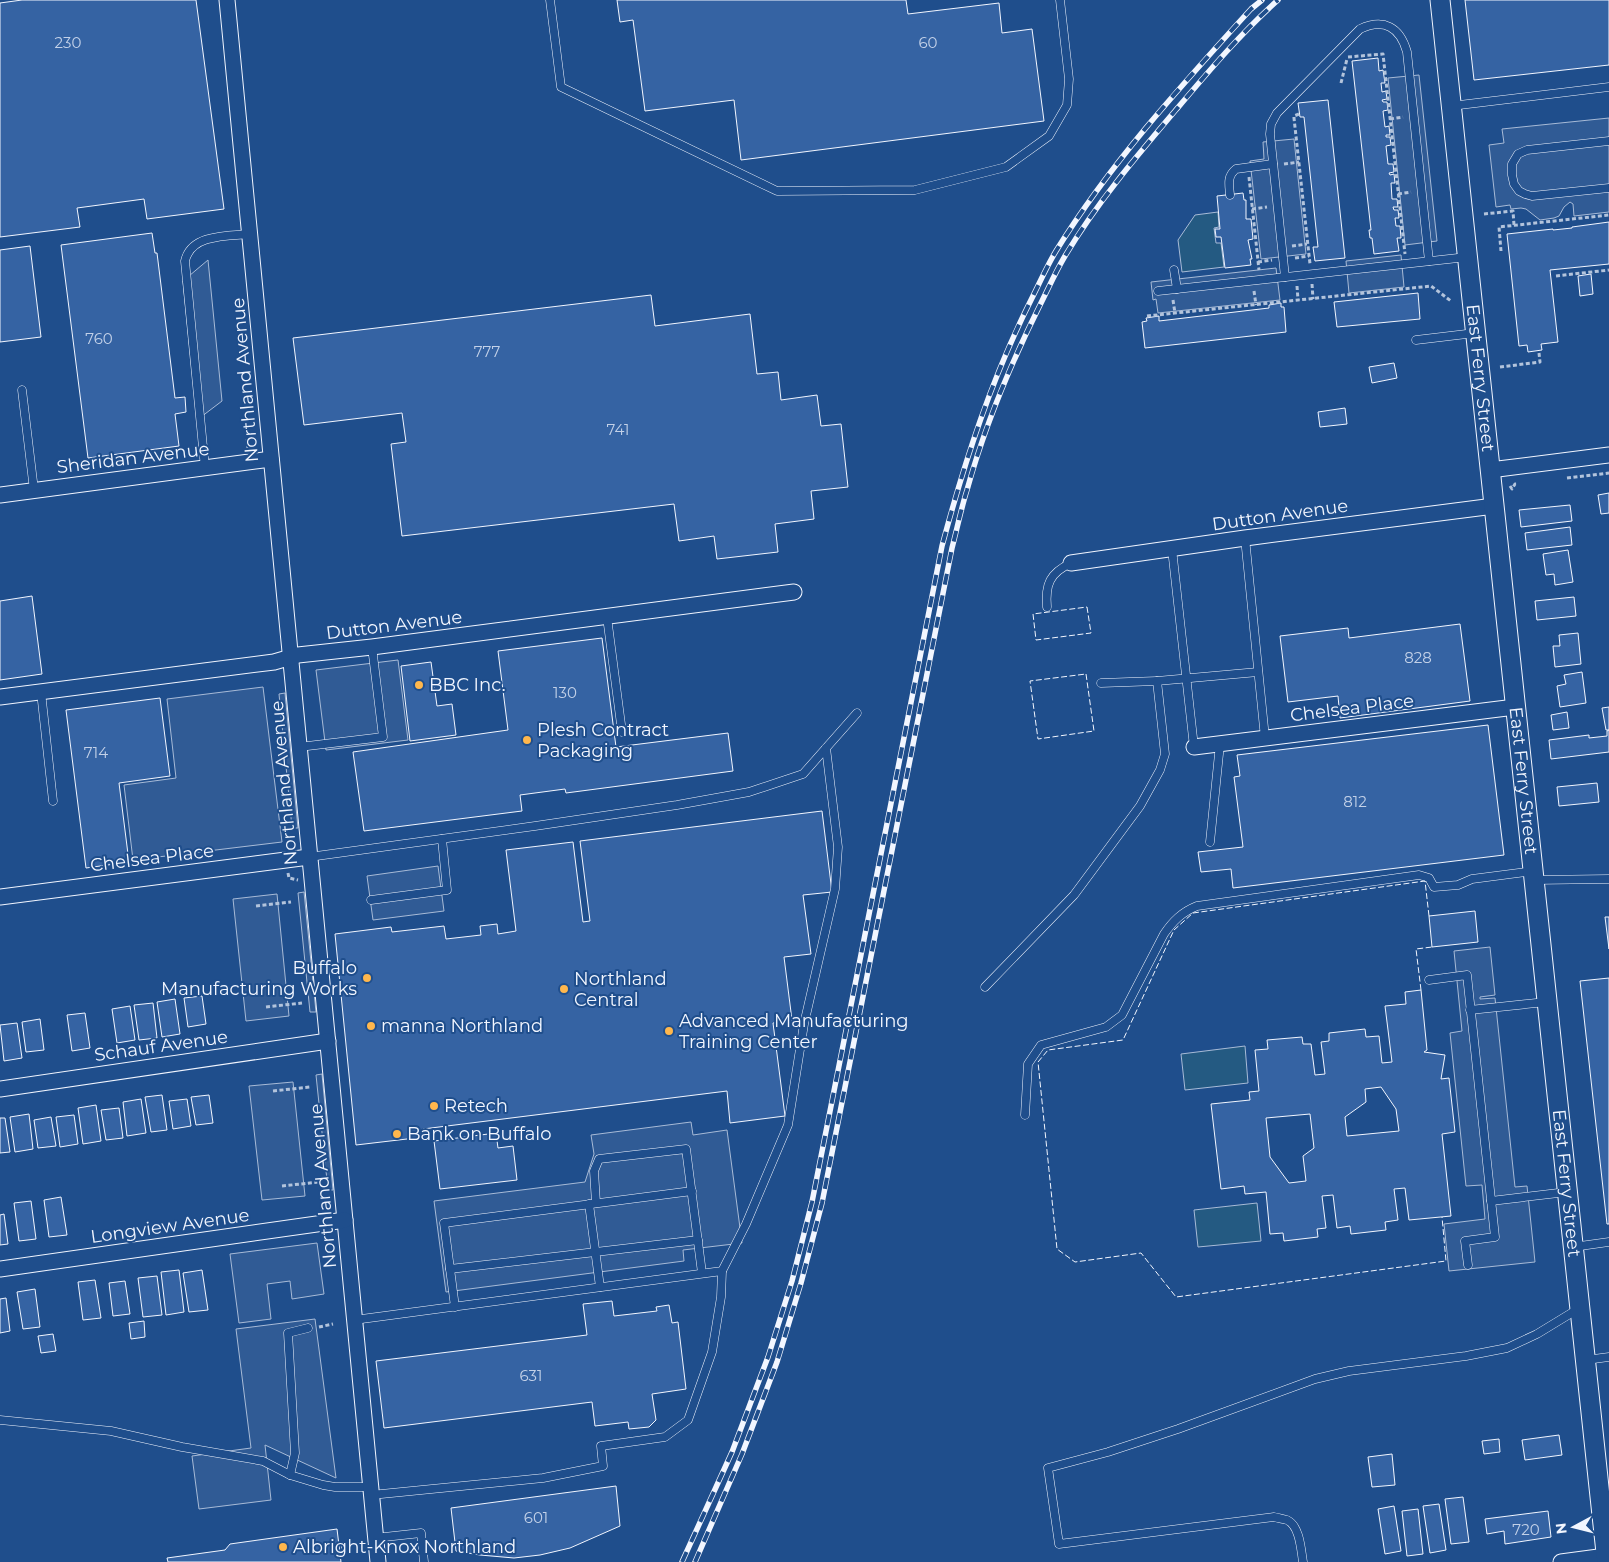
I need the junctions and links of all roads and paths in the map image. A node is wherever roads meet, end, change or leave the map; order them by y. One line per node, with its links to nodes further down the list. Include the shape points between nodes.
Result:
1 (227, 0): 25 (street, Northland Avenue)
2 (550, 0): 3 (lane, via 561,87 777,191 915,190 1006,166 1049,136 1067,105 1069,79)
3 (1060, 0)
4 (1440, 0): 7 (street, East Ferry Street)
5 (1341, 83): 10 (path, via 1346,58 1383,54)
6 (1609, 87): 7 (lane)
7 (1452, 106): 31 (street, East Ferry Street)
8 (1298, 114): 12 (path, via 1294,118)
9 (1405, 117): 10 (path)
10 (1390, 119): 19 (path)
11 (1609, 142): 16 (lane, via 1527,150 1518,154 1512,164 1514,184 1519,191 1532,196)
12 (1299, 162): 14 (path); 26 (path)
13 (1273, 164): 18 (lane, via 1236,169 1229,177); 34 (lane, via 1270,124 1277,113 1360,29 1380,24 1390,27 1404,40 1407,52); 41 (lane)
14 (1283, 164)
15 (1248, 171): 21 (path)
16 (1609, 188)
17 (1413, 192): 19 (path)
18 (1230, 194)
19 (1398, 194): 29 (path)
20 (1269, 207): 21 (path)
21 (1252, 209): 35 (path)
22 (1484, 214): 24 (path, via 1512,211)
23 (1609, 215): 24 (path)
24 (1514, 225): 28 (path, via 1498,227)
25 (250, 234): 60 (street, Northland Avenue); 61 (lane, via 202,241 193,245 185,260)
26 (1307, 244): 27 (path); 30 (path)
27 (1292, 246)
28 (1501, 251)
29 (1405, 255)
30 (1308, 256): 32 (path); 36 (path)
31 (1467, 257): 34 (lane); 54 (street, East Ferry Street)
32 (1295, 258)
33 (1275, 260): 35 (path)
34 (1429, 261): 41 (lane)
35 (1258, 262): 38 (path)
36 (1310, 265)
37 (1174, 270): 44 (lane)
38 (1259, 270)
39 (1609, 270): 40 (path)
40 (1556, 276)
41 (1285, 277): 44 (lane)
42 (1312, 284): 48 (path)
43 (1296, 285): 49 (path)
44 (1176, 288): 46 (lane)
45 (1254, 289): 51 (path)
46 (1158, 291)
47 (1173, 298): 52 (path)
48 (1313, 299): 49 (path); 50 (path, via 1431,286)
49 (1298, 300): 51 (path)
50 (1451, 301)
51 (1256, 305): 52 (path)
52 (1175, 313): 53 (path)
53 (1147, 316)
54 (1475, 333): 55 (lane); 62 (street, East Ferry Street)
55 (1416, 340)
56 (1539, 353): 57 (path, via 1540,362)
57 (1500, 366)
58 (22, 390): 67 (lane)
59 (1609, 455): 62 (street)
60 (271, 459): 61 (street, Sheridan Avenue); 77 (street, Northland Avenue)
61 (205, 468): 67 (street, Sheridan Avenue)
62 (1490, 470): 69 (street, East Ferry Street)
63 (1609, 473): 64 (path)
64 (1563, 478)
65 (1526, 483): 66 (path, via 1515,484)
66 (1512, 488)
67 (34, 490): 68 (street, Sheridan Avenue)
68 (0, 495)
69 (1494, 506): 70 (street, Dutton Avenue); 84 (street, East Ferry Street)
70 (1244, 538): 71 (street, Dutton Avenue); 78 (lane)
71 (1172, 549): 72 (street, Dutton Avenue); 79 (lane)
72 (1071, 563): 74 (lane, via 1058,570 1050,580)
73 (794, 592): 75 (street, Dutton Avenue)
74 (1047, 607)
75 (607, 617): 76 (street, Dutton Avenue); 86 (lane)
76 (372, 647): 77 (street, Dutton Avenue); 90 (lane, via 383,737)
77 (291, 657): 82 (street, Dutton Avenue, via 274,662); 90 (street, Northland Avenue)
78 (1258, 672): 79 (lane); 87 (lane)
79 (1186, 680): 80 (lane); 89 (lane)
80 (1157, 681): 81 (lane); 103 (lane, via 1165,754 1140,806 1074,895)
81 (1101, 683)
82 (41, 692): 83 (street, Dutton Avenue); 92 (lane)
83 (0, 697)
84 (1516, 707): 87 (street, Chelsea Place); 96 (street, East Ferry Street)
85 (857, 713): 91 (lane)
86 (622, 732)
87 (1265, 738): 88 (street, Chelsea Place)
88 (1220, 744): 89 (street, Chelsea Place); 94 (lane)
89 (1194, 747)
90 (299, 748): 95 (street, Northland Avenue)
91 (826, 748): 93 (lane, via 803,774 749,792); 127 (lane, via 838,847 834,889 804,1024 788,1125 746,1224)
92 (53, 801)
93 (442, 839): 95 (lane); 99 (lane, via 447,890)
94 (1210, 842)
95 (309, 857): 98 (street, Chelsea Place); 108 (street, Northland Avenue)
96 (1534, 876): 97 (lane); 104 (street, East Ferry Street); 112 (lane, via 1472,879 1458,885 1434,887 1429,878 1419,875 1197,906 1184,912 1164,934 1122,1015 1106,1027 1041,1045 1028,1064)
97 (1609, 879)
98 (0, 897)
99 (372, 900)
100 (292, 902): 101 (path)
101 (256, 906)
102 (1429, 980): 107 (lane, via 1467,975)
103 (984, 987)
104 (1546, 1002): 107 (lane); 116 (street, East Ferry Street)
105 (302, 1003): 106 (path)
106 (266, 1007)
107 (1470, 1010): 117 (lane)
108 (328, 1041): 110 (street, Schauf Avenue); 119 (street, Northland Avenue)
109 (310, 1087): 111 (path)
110 (0, 1088)
111 (273, 1091)
112 (1025, 1115)
113 (319, 1182): 114 (path)
114 (282, 1186)
115 (692, 1191): 118 (lane); 118 (lane, via 686,1149 599,1159 594,1170); 120 (lane)
116 (1567, 1192): 117 (lane); 122 (street, East Ferry Street)
117 (1491, 1201): 124 (lane, via 1495,1237 1465,1241)
118 (592, 1204): 123 (lane); 125 (lane, via 444,1223)
119 (345, 1220): 126 (street, Longview Avenue); 132 (street, Northland Avenue)
120 (698, 1240): 123 (lane); 128 (lane)
121 (1609, 1242): 122 (lane)
122 (1573, 1247): 131 (street, East Ferry Street)
123 (595, 1252): 125 (lane); 129 (lane)
124 (1468, 1265)
125 (450, 1269): 130 (lane)
126 (0, 1270)
127 (722, 1271): 128 (lane); 138 (lane, via 712,1352 688,1420 665,1437 601,1446 603,1466 543,1478)
128 (702, 1274): 129 (lane)
129 (600, 1287): 130 (lane)
130 (455, 1307): 132 (lane)
131 (1580, 1308): 135 (street, East Ferry Street); 145 (lane, via 1507,1348 1315,1378 1178,1429 1048,1468 1059,1544 1274,1517 1292,1524)
132 (354, 1320): 138 (street, Northland Avenue)
133 (308, 1328): 137 (lane, via 288,1332 295,1453)
134 (1609, 1357): 135 (lane)
135 (1586, 1360): 142 (street, East Ferry Street)
136 (0, 1420): 137 (lane, via 111,1431 182,1448 263,1461)
137 (290, 1475): 138 (lane, via 336,1487)
138 (371, 1491): 139 (street, Northland Avenue)
139 (376, 1538): 143 (street, Northland Avenue); 144 (lane, via 421,1533)
140 (354, 1545): 141 (path)
141 (341, 1547)
142 (1606, 1559): 146 (street)
143 (378, 1562)
144 (424, 1562)
145 (1303, 1562)
146 (1561, 1562)

